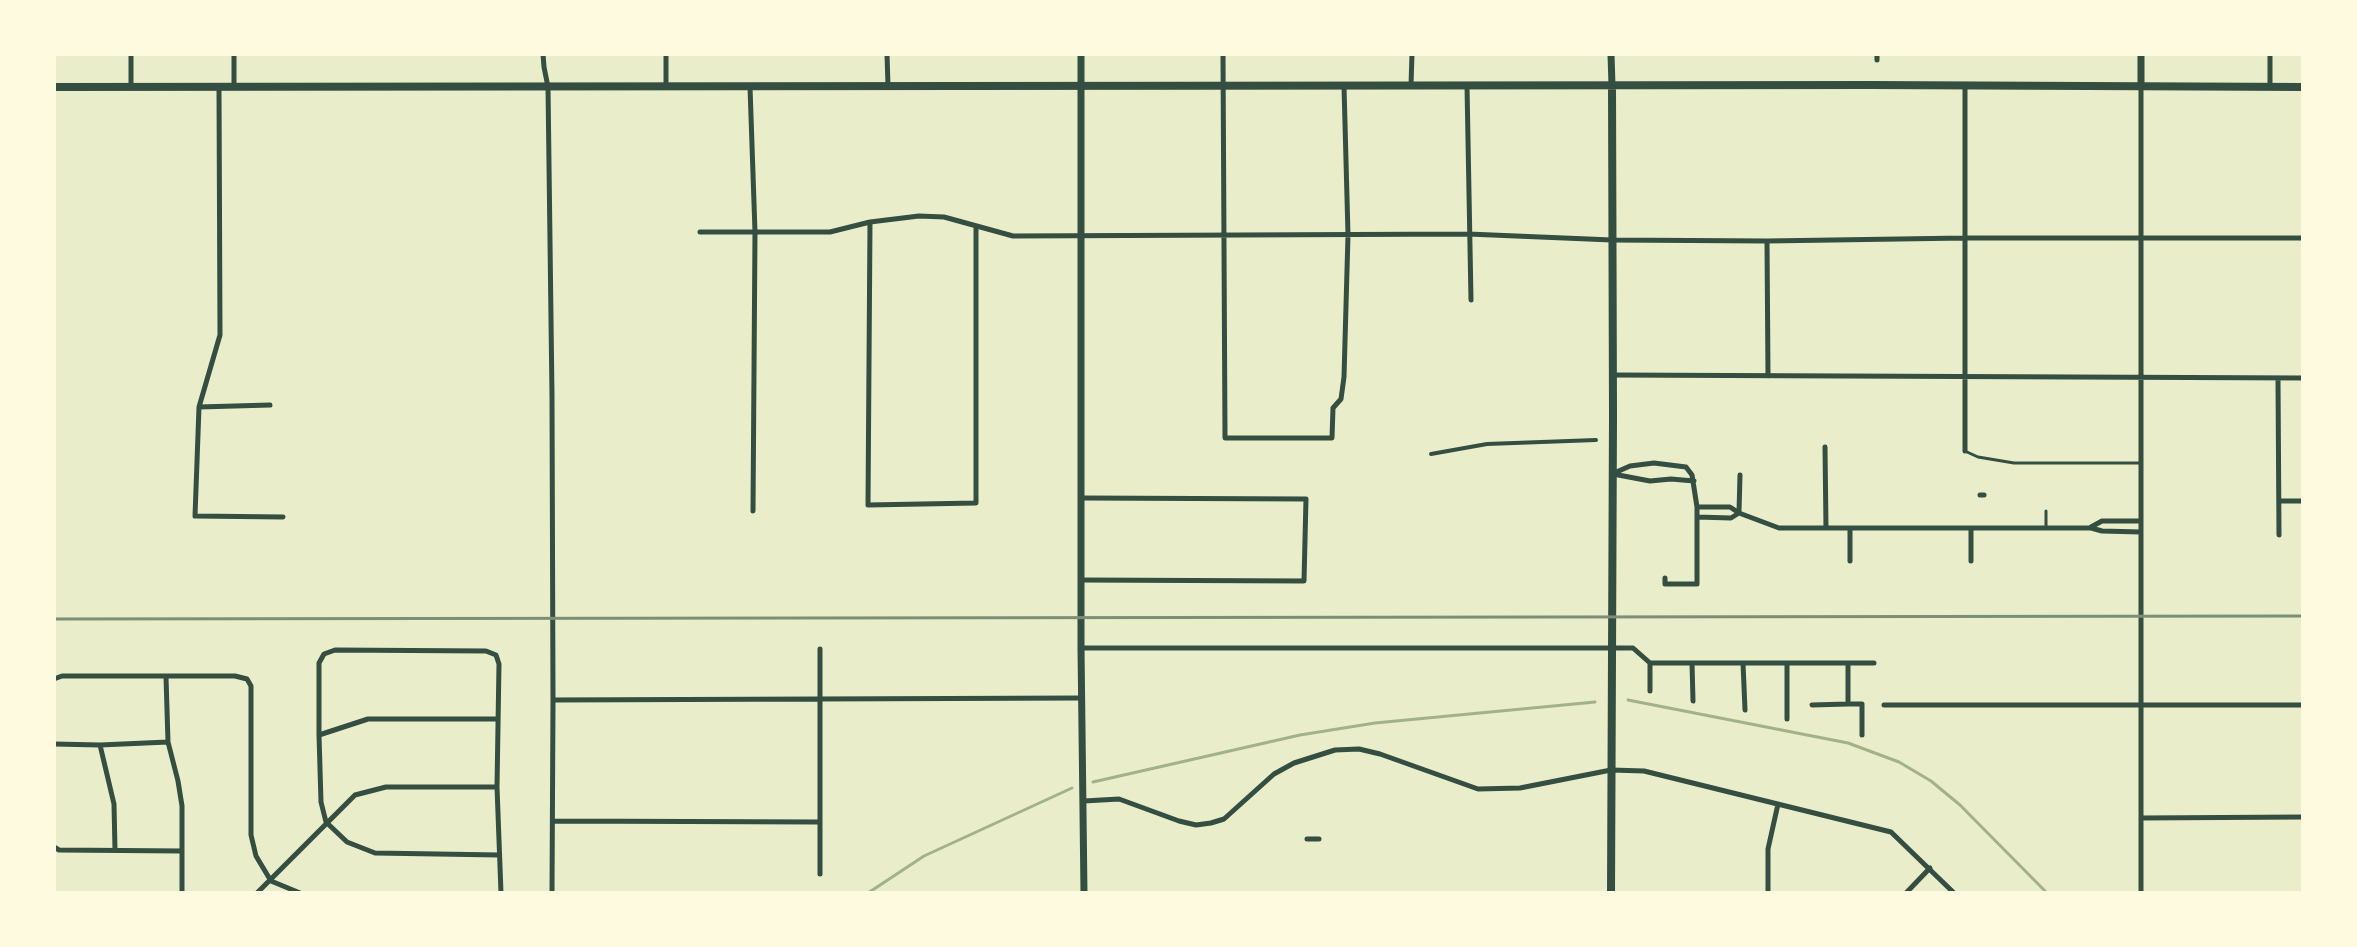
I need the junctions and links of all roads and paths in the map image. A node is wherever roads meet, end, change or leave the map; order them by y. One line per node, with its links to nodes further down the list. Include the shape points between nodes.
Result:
1 (131, 54): 27 (street)
2 (234, 54): 29 (street)
3 (543, 54): 21 (street)
4 (666, 54): 22 (street)
5 (887, 54): 24 (street)
6 (1081, 54): 13 (street)
7 (1223, 54): 14 (street)
8 (1412, 54): 16 (street)
9 (1611, 54): 18 (street)
10 (2141, 54): 12 (street)
11 (2270, 54): 25 (street)
12 (2141, 85): 19 (main road); 25 (main road); 39 (street)
13 (1081, 86): 14 (main road); 24 (main road); 35 (street)
14 (1224, 86): 15 (main road); 36 (street)
15 (1344, 86): 16 (main road); 37 (street)
16 (1411, 86): 17 (main road)
17 (1467, 86): 18 (main road); 34 (street)
18 (1612, 86): 19 (main road); 41 (main road)
19 (1965, 86): 38 (street)
20 (54, 87): 27 (main road)
21 (548, 87): 22 (main road); 29 (main road); 94 (street)
22 (666, 87): 23 (main road)
23 (750, 87): 24 (main road); 33 (street)
24 (888, 87)
25 (2270, 87): 26 (main road)
26 (2303, 87)
27 (131, 88): 28 (main road)
28 (219, 88): 29 (main road); 51 (street, via 220,335)
29 (234, 88)
30 (870, 222): 31 (street, via 944,217); 31 (street, via 868,505 976,503); 33 (street, via 830,232)
31 (976, 227): 35 (street, via 1013,236)
32 (700, 232): 33 (street)
33 (755, 232): 64 (street)
34 (1468, 234): 37 (street); 41 (street); 43 (street)
35 (1081, 235): 36 (street); 60 (street)
36 (1224, 235): 37 (street); 37 (street, via 1225,438 1332,438 1333,408 1341,399 1344,377)
37 (1348, 235)
38 (1965, 238): 39 (street); 42 (street); 46 (street)
39 (2142, 238): 40 (street); 47 (street)
40 (2303, 238)
41 (1612, 240): 42 (street); 44 (main road)
42 (1767, 241): 45 (street)
43 (1471, 300)
44 (1613, 375): 45 (street); 57 (main road)
45 (1768, 376): 46 (street)
46 (1965, 376): 47 (street); 54 (street)
47 (2141, 377): 49 (street); 56 (street)
48 (2303, 378): 49 (street)
49 (2278, 379): 61 (street)
50 (270, 405): 51 (street)
51 (199, 407): 67 (street, via 195,516)
52 (1596, 440): 55 (street, via 1487,444)
53 (1825, 447): 70 (street)
54 (1965, 451): 56 (lane, via 2014,463)
55 (1431, 454)
56 (2141, 463): 69 (street)
57 (1612, 474): 59 (street); 59 (street, via 1630,466 1680,465); 82 (main road)
58 (1740, 475): 66 (street)
59 (1694, 481): 63 (street)
60 (1082, 498): 80 (street); 80 (street, via 1306,499 1304,581)
61 (2279, 501): 62 (street); 76 (street)
62 (2303, 501)
63 (1697, 507): 66 (street, via 1730,507); 68 (street)
64 (753, 511)
65 (2046, 511): 73 (lane)
66 (1739, 513): 68 (street, via 1731,518); 70 (street, via 1779,528)
67 (283, 517)
68 (1697, 517): 79 (street, via 1697,584 1665,584)
69 (2141, 521): 74 (street, via 2102,521); 75 (street)
70 (1826, 528): 71 (street)
71 (1850, 528): 72 (street); 77 (street)
72 (1971, 528): 73 (street); 78 (street)
73 (2046, 528): 74 (street)
74 (2091, 528): 75 (street)
75 (2141, 532): 101 (street)
76 (2279, 535)
77 (1850, 561)
78 (1971, 561)
79 (1665, 578)
80 (1081, 580): 81 (street)
81 (1081, 648): 82 (street); 93 (street)
82 (1611, 648): 84 (street, via 1633,648); 110 (main road)
83 (820, 649): 95 (street)
84 (1650, 663): 85 (street); 92 (street)
85 (1692, 663): 86 (street); 96 (street)
86 (1743, 663): 87 (street); 102 (street)
87 (1787, 663): 88 (street); 104 (street)
88 (1848, 663): 89 (street); 97 (street)
89 (1874, 663)
90 (166, 677): 91 (street); 107 (street); 127 (street, via 235,676 251,686 251,835)
91 (54, 679)
92 (1650, 691)
93 (1082, 698): 95 (street); 112 (street)
94 (553, 700): 95 (street); 116 (street)
95 (820, 700): 118 (street)
96 (1693, 701)
97 (1848, 704): 98 (street); 106 (street, via 1862,704)
98 (1812, 705)
99 (1884, 705): 101 (street)
100 (2303, 705): 101 (street)
101 (2141, 707): 115 (street)
102 (1745, 710)
103 (498, 719): 105 (street, via 368,719); 105 (street, via 496,655 335,650 319,663); 111 (street)
104 (1787, 719)
105 (319, 735): 117 (street)
106 (1862, 735)
107 (168, 742): 109 (street); 123 (street, via 182,806)
108 (54, 744): 109 (street)
109 (100, 745): 122 (street, via 114,804)
110 (1611, 770): 112 (street, via 1520,788 1478,789 1380,754 1335,750 1274,774 1224,819 1211,823 1179,821 1119,799); 113 (street, via 1644,771); 134 (main road)
111 (497, 787): 117 (street, via 370,790 355,795); 124 (street)
112 (1084, 801): 133 (street)
113 (1778, 804): 125 (street, via 1891,832); 135 (street, via 1768,849)
114 (2303, 817): 115 (street)
115 (2141, 818): 138 (street)
116 (553, 821): 118 (street); 132 (street)
117 (326, 822): 124 (street, via 347,842 375,853); 127 (street)
118 (820, 822): 126 (street)
119 (1307, 839): 120 (street)
120 (1319, 839)
121 (54, 847): 122 (street)
122 (115, 850): 123 (street)
123 (182, 851): 128 (street)
124 (499, 855): 131 (street)
125 (1930, 868): 136 (street); 137 (street)
126 (820, 874)
127 (271, 881): 129 (street); 130 (street)
128 (182, 893)
129 (257, 893)
130 (300, 893)
131 (501, 893)
132 (552, 893)
133 (1084, 893)
134 (1611, 893)
135 (1768, 893)
136 (1906, 893)
137 (1954, 893)
138 (2141, 893)

